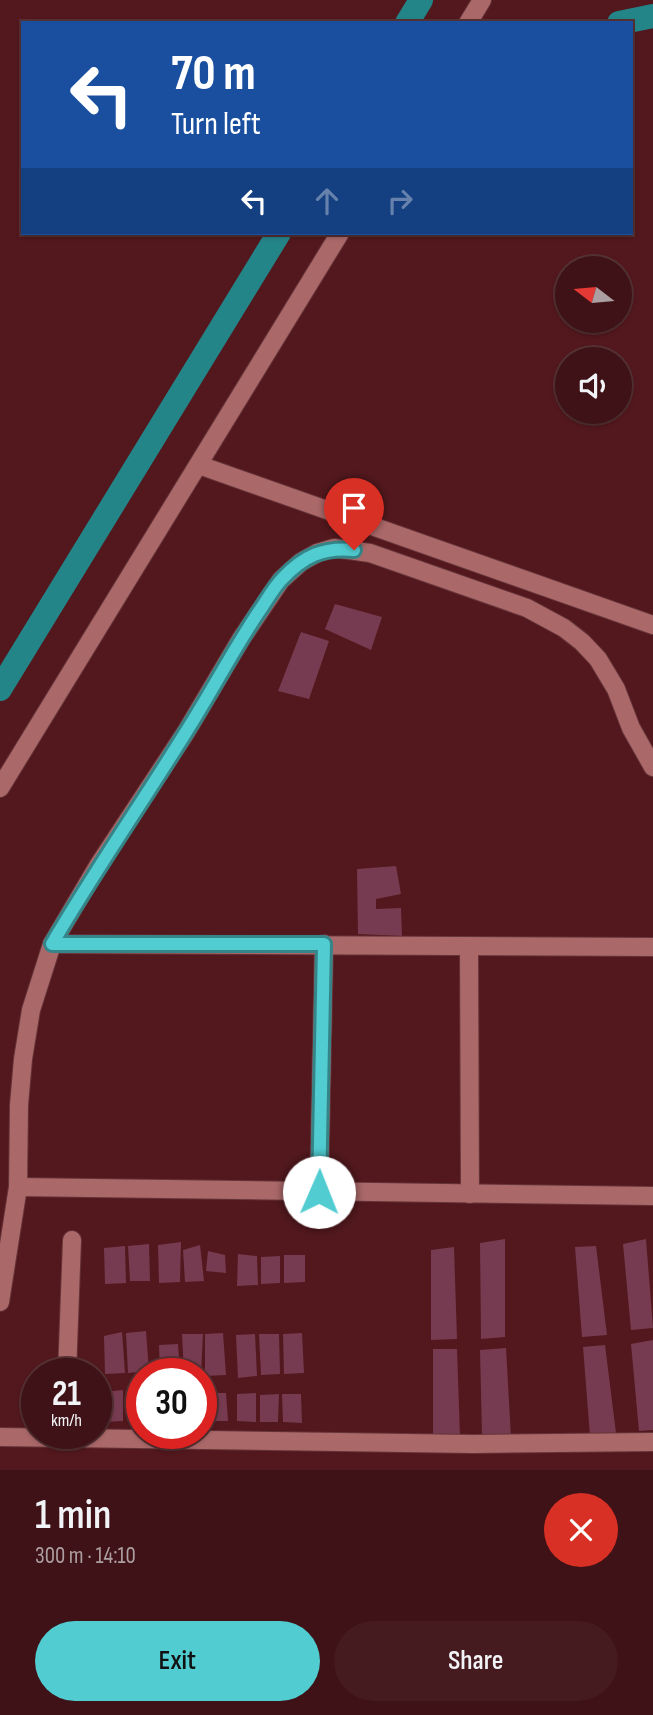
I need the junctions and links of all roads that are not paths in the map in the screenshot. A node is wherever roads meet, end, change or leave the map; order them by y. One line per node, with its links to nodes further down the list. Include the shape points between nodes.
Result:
1 (482, 0): 2 (street)
2 (469, 21)
3 (339, 235): 4 (street)
4 (199, 465): 5 (street); 7 (street)
5 (653, 625)
6 (653, 767): 8 (street, via 598,659 564,628 527,608 370,554 334,548 317,553 281,580 254,619)
7 (0, 788)
8 (52, 944): 9 (street); 12 (street, via 31,1010 23,1059)
9 (324, 944): 10 (street); 13 (street)
10 (469, 946): 11 (street); 14 (street)
11 (653, 947)
12 (18, 1187): 13 (street); 17 (street)
13 (319, 1192): 14 (street)
14 (470, 1194): 15 (street)
15 (653, 1196)
16 (72, 1240): 18 (street)
17 (0, 1302)
18 (68, 1358)
19 (0, 1437): 20 (street)
20 (21, 1437)
21 (112, 1437): 22 (street, via 473,1444)
22 (653, 1442)

